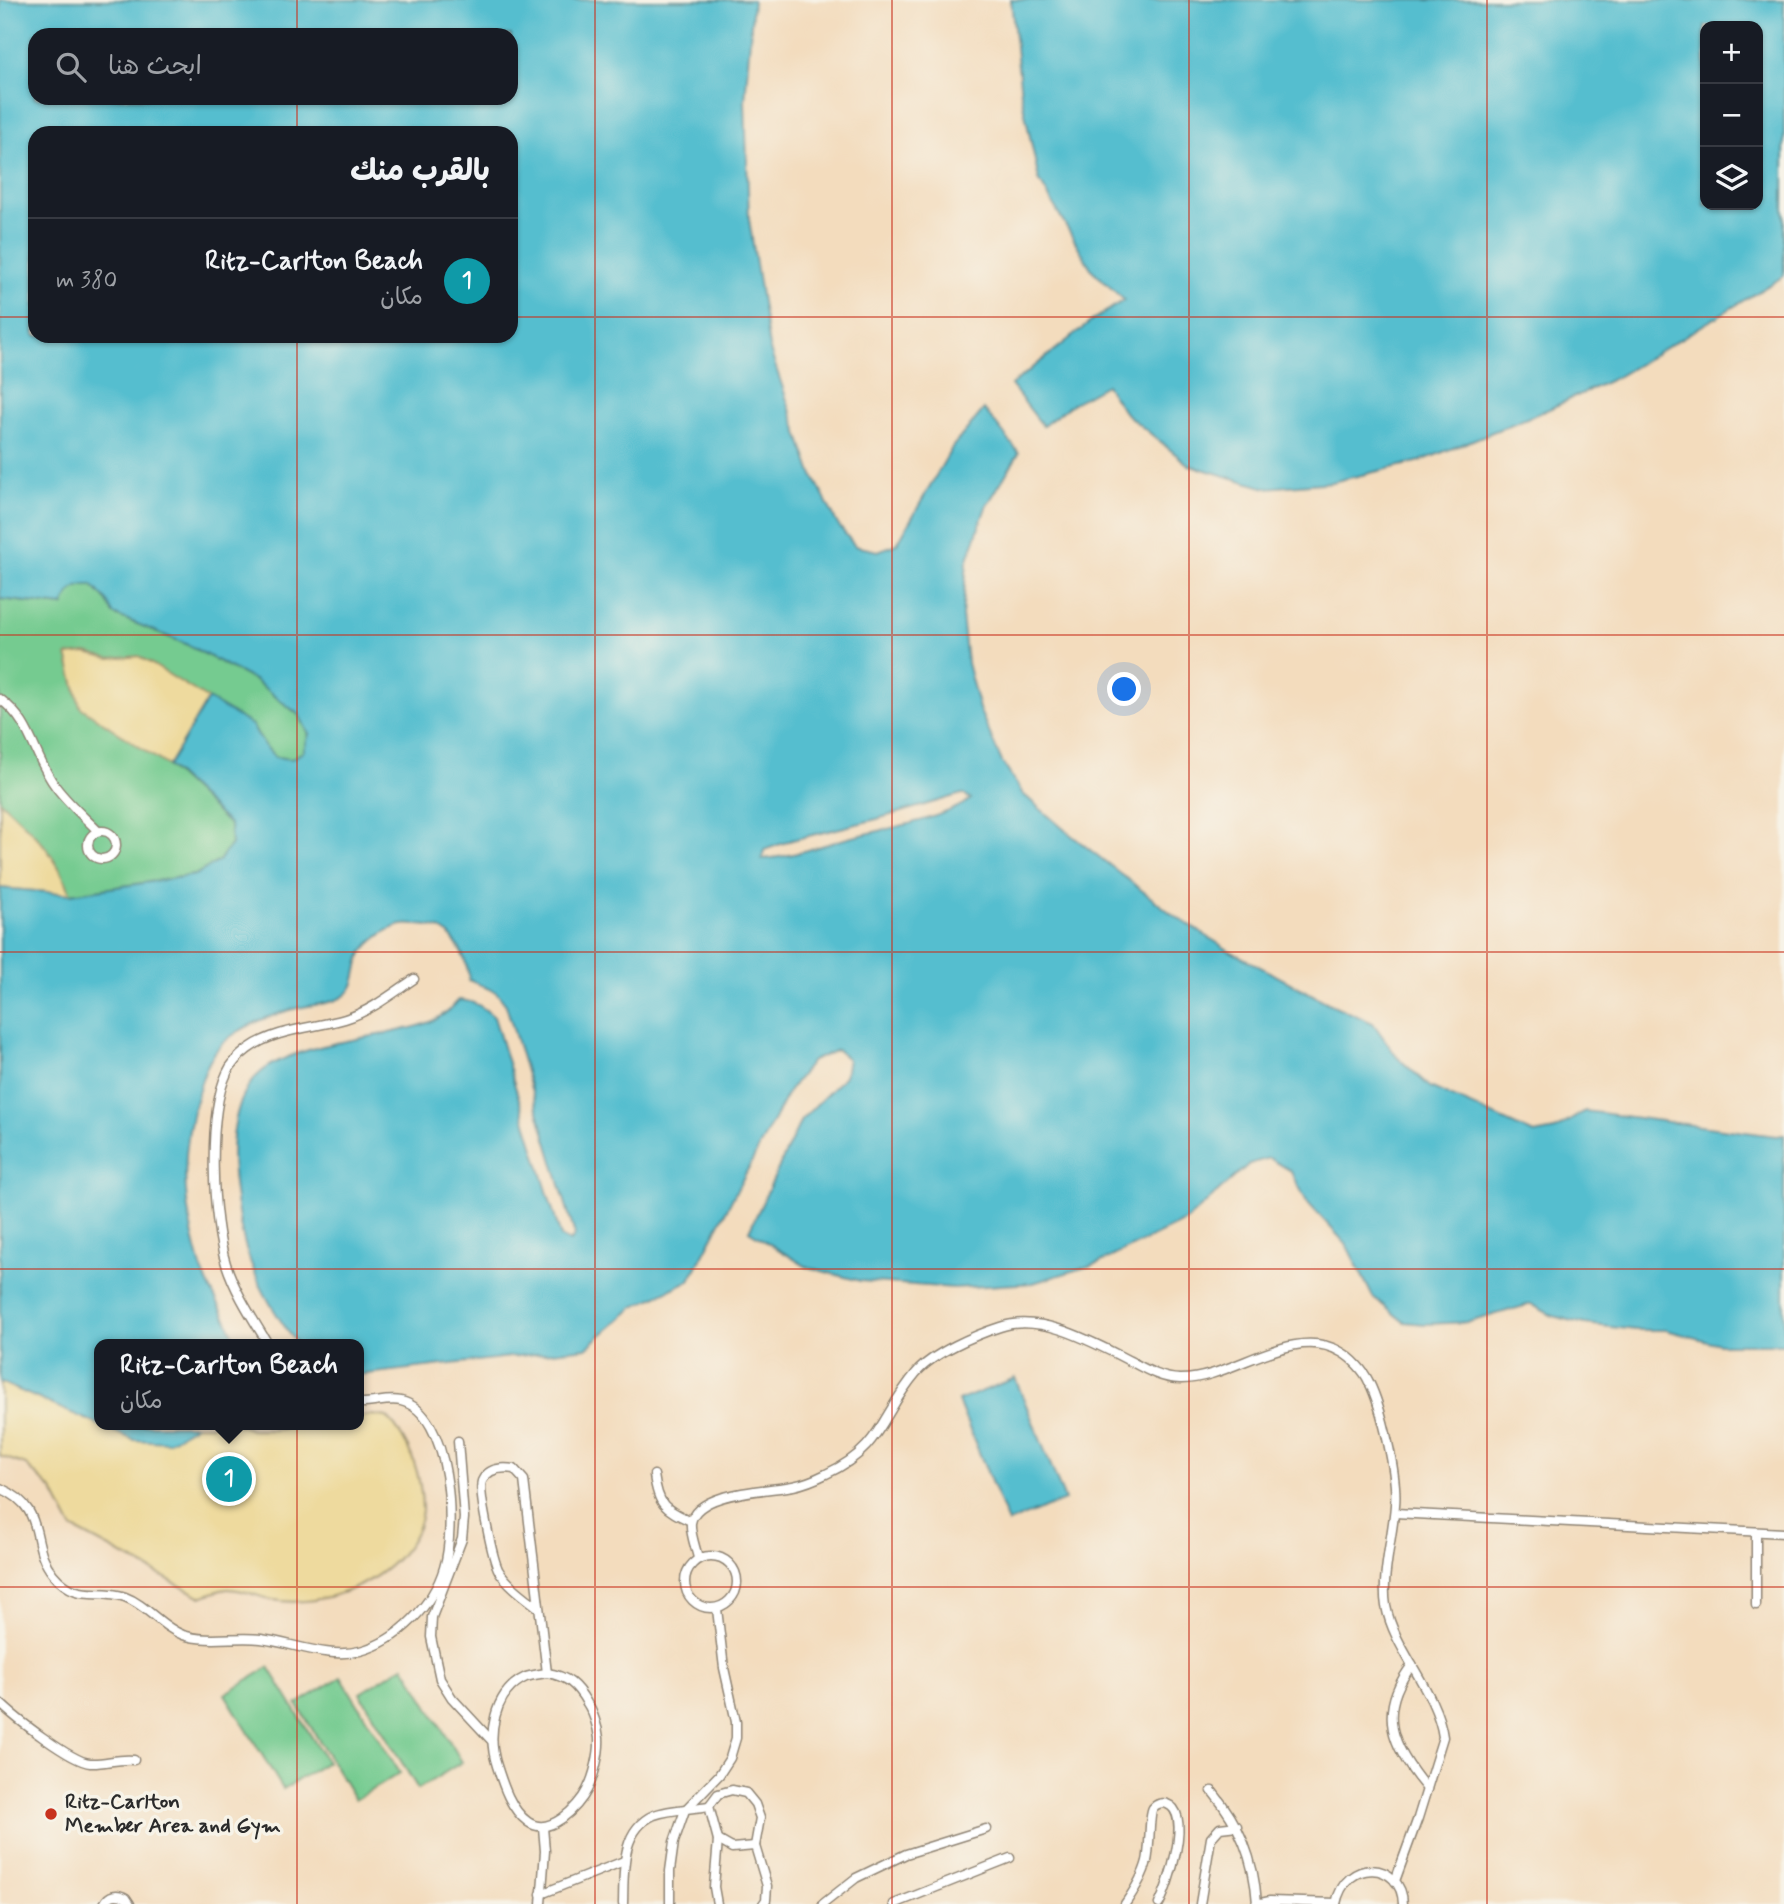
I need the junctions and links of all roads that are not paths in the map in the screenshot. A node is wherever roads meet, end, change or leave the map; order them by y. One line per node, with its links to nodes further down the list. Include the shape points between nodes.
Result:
1 (0, 699): 2 (lane, via 18,715 56,787)
2 (98, 831)
3 (414, 979): 4 (lane, via 363,1013 282,1034 250,1048 227,1072 214,1160 220,1241 236,1288)
4 (265, 1339)
5 (364, 1403): 8 (lane, via 401,1401 413,1407 435,1436)
6 (458, 1441): 7 (lane)
7 (460, 1468): 8 (lane); 20 (lane, via 463,1539)
8 (445, 1473): 19 (lane, via 448,1552 438,1585)
9 (654, 1475): 12 (lane, via 657,1497 664,1507)
10 (0, 1488): 19 (lane, via 16,1497 33,1517 46,1564 64,1584 83,1594 128,1598 188,1636 252,1638 345,1653 376,1645)
11 (1395, 1513): 12 (lane, via 1389,1443 1369,1382 1357,1364 1341,1352 1322,1344 1297,1344 1196,1378 1178,1379 1037,1323 1017,1323 931,1360 917,1372 877,1436 857,1457 795,1486 716,1499 700,1508); 13 (lane); 21 (lane, via 1384,1588 1386,1608)
12 (691, 1521): 15 (lane)
13 (1756, 1532): 14 (lane); 16 (lane)
14 (1784, 1533)
15 (698, 1558): 18 (lane, via 687,1569 684,1584 689,1599 702,1608); 18 (lane, via 724,1559 738,1579 729,1603)
16 (1756, 1605)
17 (539, 1608): 17 (lane, via 524,1480 514,1468 501,1467 486,1474 480,1485 493,1559 513,1587); 22 (lane)
18 (717, 1609): 29 (lane, via 736,1738 719,1775)
19 (421, 1611): 20 (lane)
20 (432, 1617): 24 (lane, via 431,1637 440,1679)
21 (1412, 1665): 26 (lane, via 1434,1707 1443,1737); 26 (lane, via 1399,1682 1390,1711 1399,1749)
22 (547, 1673): 24 (lane, via 525,1677 506,1693 496,1710); 31 (lane, via 562,1675 581,1691 599,1738 587,1790 561,1819)
23 (0, 1703): 25 (lane, via 80,1760)
24 (492, 1741): 31 (lane, via 502,1783 514,1808 529,1823)
25 (134, 1760)
26 (1427, 1788): 37 (lane)
27 (1212, 1791): 30 (lane)
28 (709, 1806): 29 (lane); 33 (lane); 34 (lane, via 718,1794 746,1793 760,1818)
29 (685, 1810): 36 (lane, via 655,1815 640,1825); 44 (lane, via 674,1842)
30 (1237, 1826): 51 (lane, via 1220,1828 1210,1838); 52 (lane, via 1255,1876)
31 (543, 1827): 38 (lane)
32 (986, 1829): 47 (lane, via 906,1854 856,1878)
33 (718, 1840): 34 (lane, via 732,1848); 45 (lane)
34 (755, 1846): 46 (lane, via 767,1886)
35 (1010, 1858): 48 (lane)
36 (624, 1861): 38 (lane); 43 (lane)
37 (1395, 1881): 39 (lane, via 1366,1870 1351,1876 1340,1888); 53 (lane)
38 (541, 1894): 42 (lane)
39 (1336, 1903): 52 (lane)
40 (104, 1904): 41 (lane, via 115,1894)
41 (130, 1904)
42 (541, 1904)
43 (623, 1904)
44 (670, 1904)
45 (717, 1904)
46 (763, 1904)
47 (823, 1904)
48 (894, 1904)
49 (1125, 1904): 50 (lane, via 1147,1861 1151,1813 1161,1803 1175,1810 1177,1839 1174,1864)
50 (1159, 1904)
51 (1199, 1904)
52 (1257, 1904)
53 (1403, 1904)

